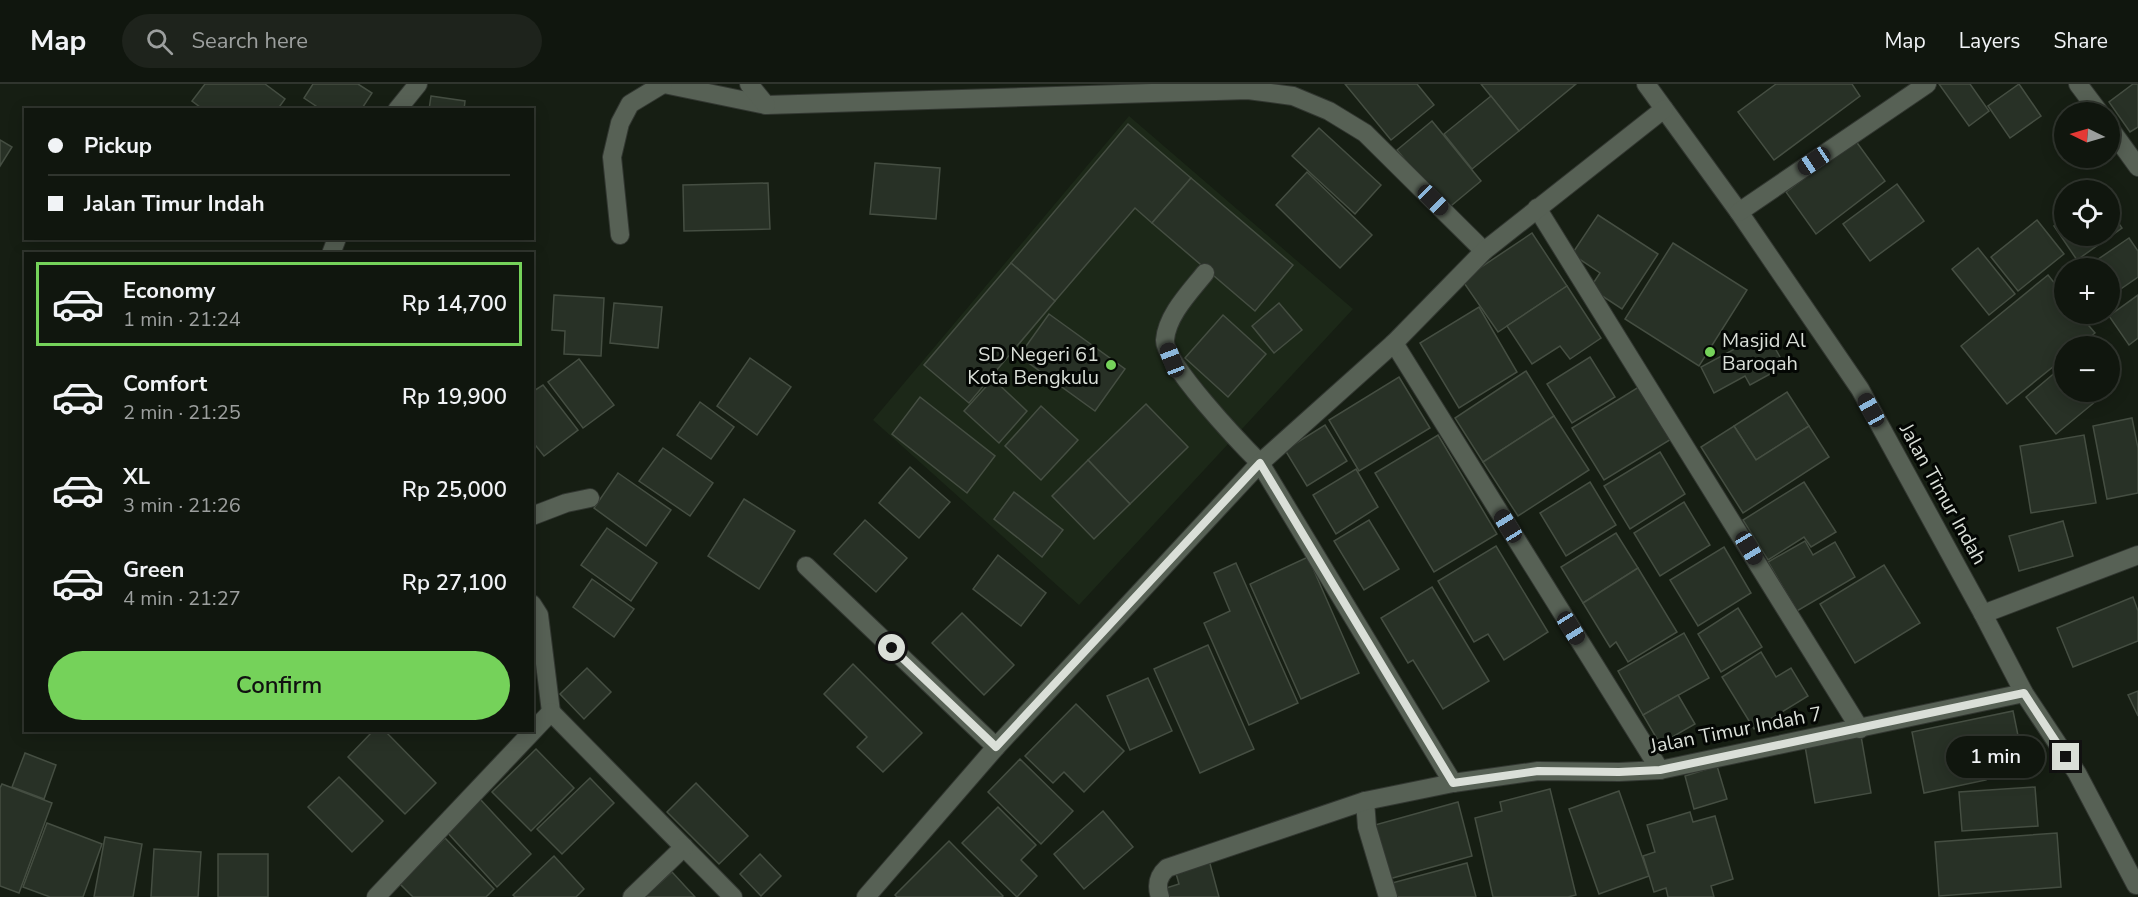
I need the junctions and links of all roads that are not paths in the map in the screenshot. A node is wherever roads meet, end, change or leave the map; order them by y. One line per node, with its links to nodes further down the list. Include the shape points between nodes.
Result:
1 (418, 84): 9 (street)
2 (664, 84): 8 (street); 15 (street, via 630,104 620,123 612,157)
3 (749, 84): 8 (street)
4 (1646, 84): 10 (street, Jalan Timur Indah)
5 (1927, 84): 14 (street)
6 (2078, 84): 7 (street)
7 (2092, 102)
8 (766, 105): 16 (street, via 1248,90 1293,96 1329,111 1365,133)
9 (399, 108)
10 (1664, 109): 13 (street); 14 (street, Jalan Timur Indah)
11 (2120, 142): 12 (street)
12 (2138, 167)
13 (1537, 208): 16 (street); 28 (street)
14 (1739, 212): 25 (street, Jalan Timur Indah, via 1860,389)
15 (620, 235)
16 (1484, 250): 18 (street)
17 (1205, 273): 19 (street, via 1171,319 1164,341 1172,360 1234,438)
18 (1395, 343): 19 (street); 32 (street)
19 (1260, 463): 31 (street); 33 (street)
20 (590, 498): 21 (street)
21 (534, 515)
22 (2138, 555): 25 (street)
23 (806, 566): 31 (street)
24 (534, 607): 27 (street, via 539,615)
25 (1983, 614): 26 (street, Jalan Timur Indah)
26 (2024, 693): 28 (street, Jalan Timur Indah 7); 36 (street, Jalan Timur Indah, via 2077,773)
27 (551, 712): 29 (street); 35 (street)
28 (1860, 729): 32 (street, Jalan Timur Indah 7)
29 (534, 730)
30 (532, 732): 37 (street)
31 (996, 747): 40 (street)
32 (1660, 770): 33 (street, Jalan Timur Indah 7, via 1538,771)
33 (1453, 783): 34 (street, Jalan Timur Indah 7)
34 (1365, 801): 41 (street, Jalan Timur Indah 7, via 1167,868 1158,882); 42 (street, via 1367,827)
35 (684, 847): 38 (street); 39 (street)
36 (2133, 889)
37 (376, 897)
38 (632, 897)
39 (733, 897)
40 (866, 897)
41 (1160, 897)
42 (1388, 897)

